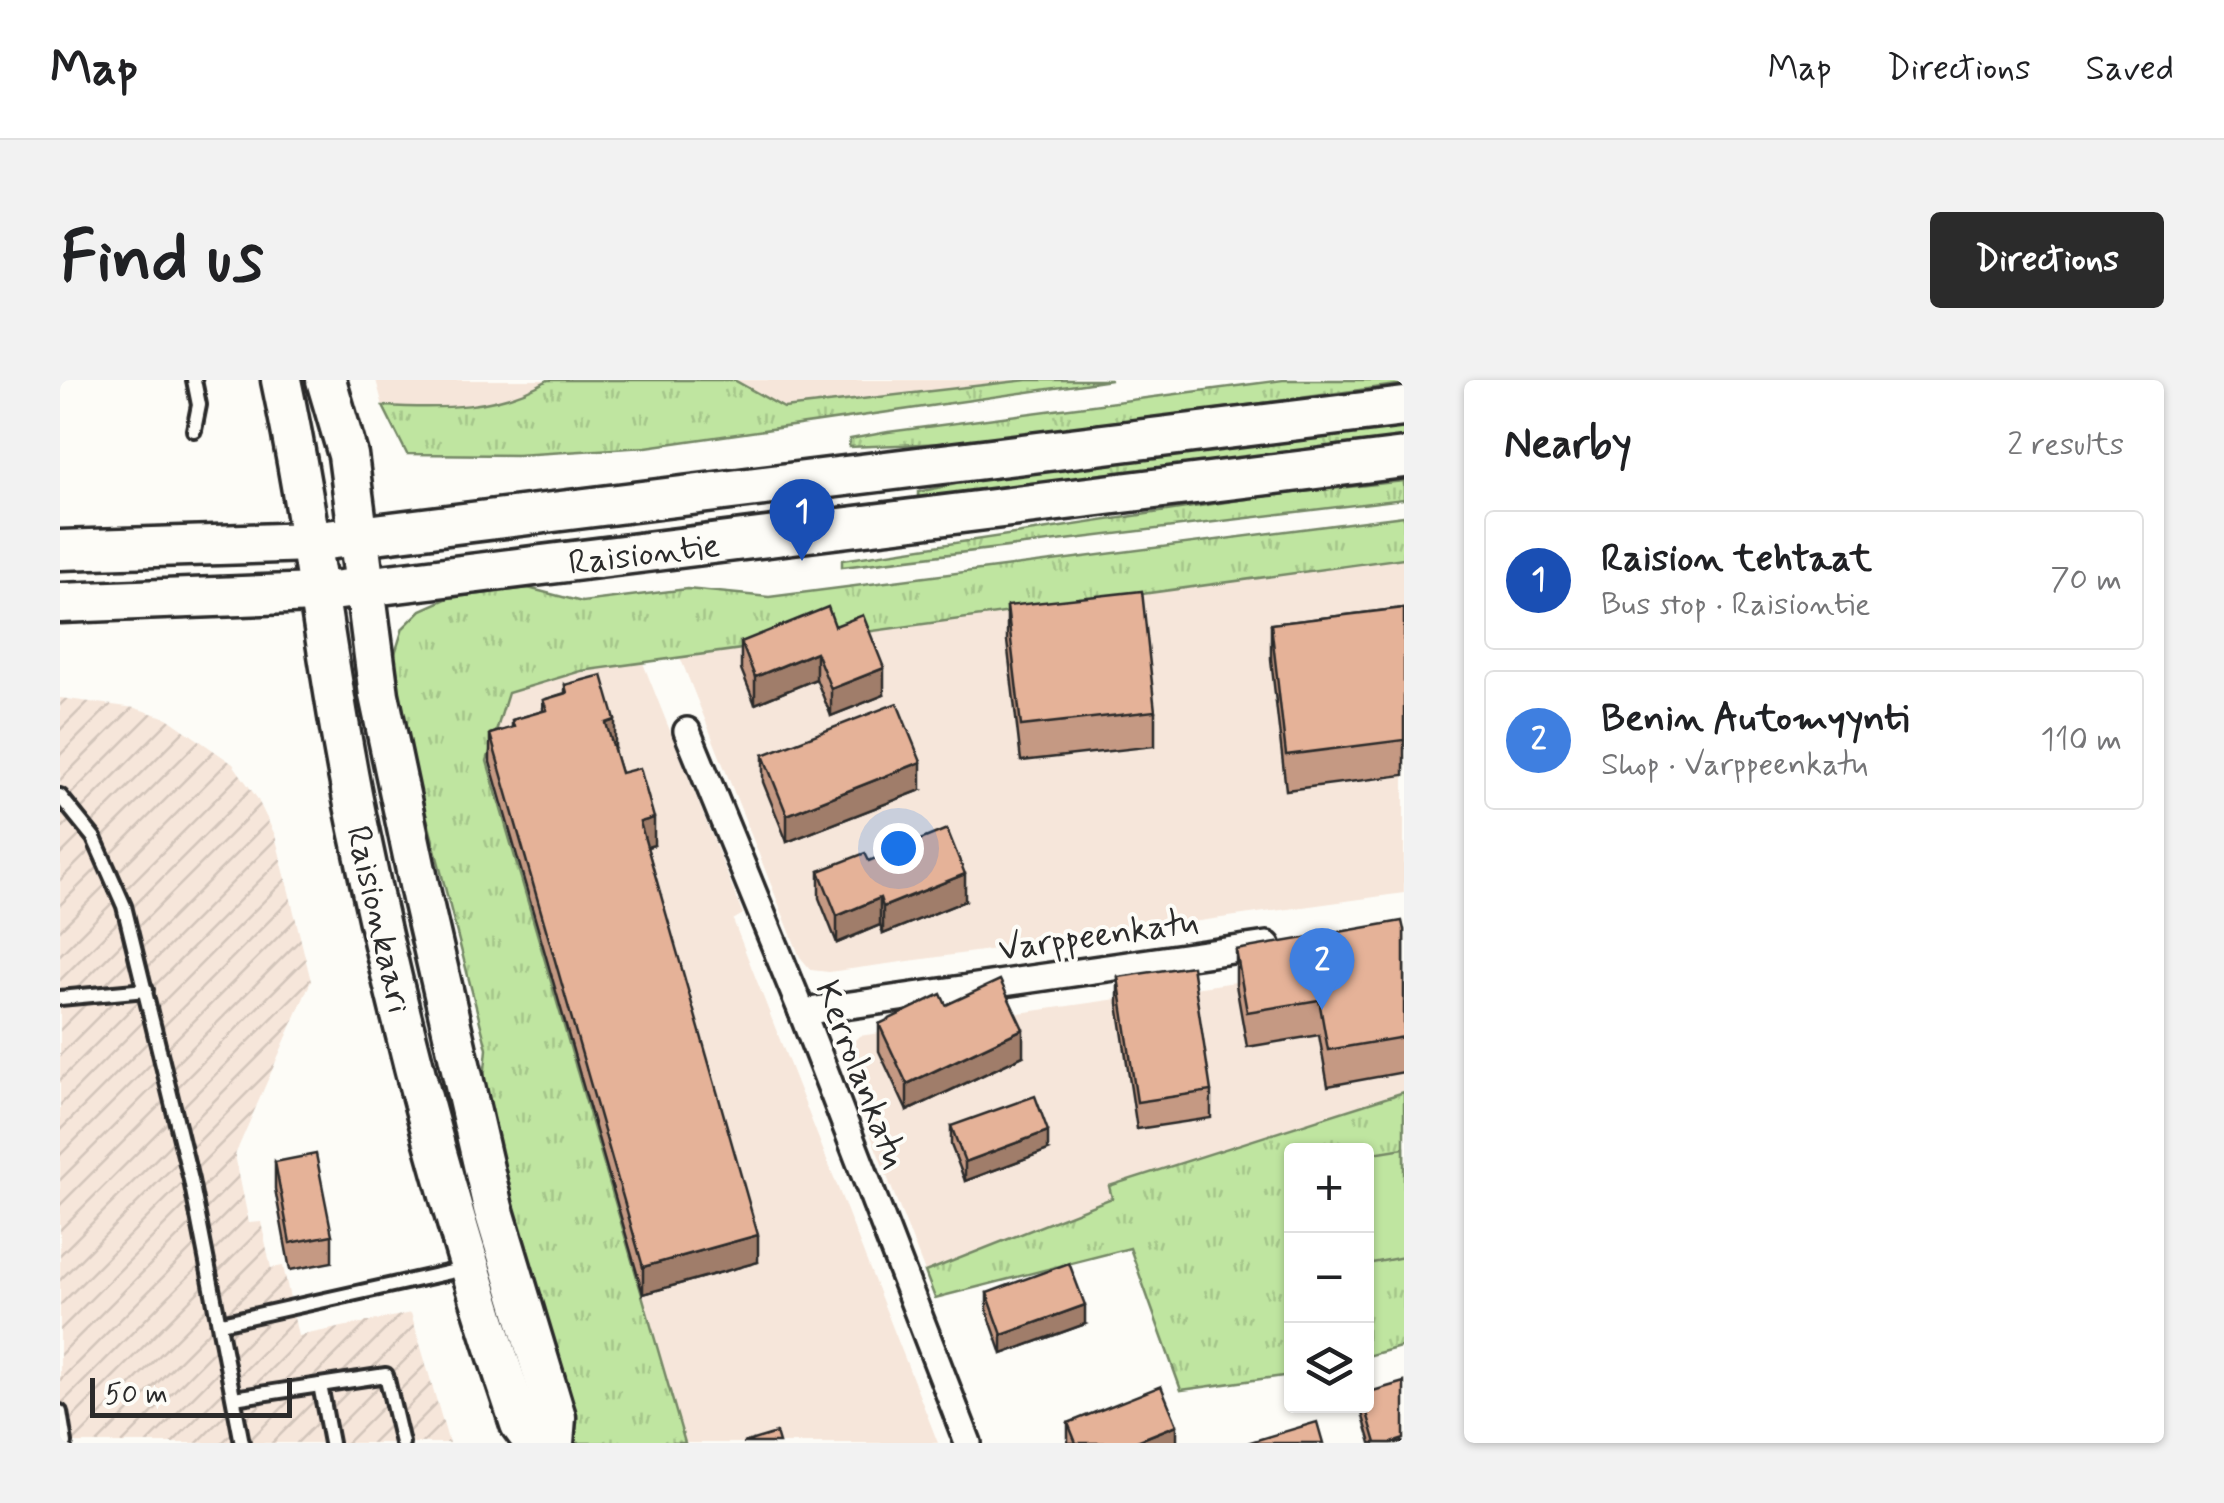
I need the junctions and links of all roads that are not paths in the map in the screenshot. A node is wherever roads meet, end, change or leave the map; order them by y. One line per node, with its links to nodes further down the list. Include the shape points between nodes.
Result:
1 (194, 380): 5 (lane, via 200,405)
2 (281, 380): 8 (main road, Raisionkaari)
3 (326, 380): 7 (main road, Raisionkaari, via 348,455)
4 (1404, 407): 7 (main road, Raisiontie)
5 (194, 430)
6 (1404, 458): 10 (main road, Raisiontie)
7 (359, 536): 8 (main road, Raisiontie); 10 (main road, Raisionkaari)
8 (310, 542): 9 (main road, Raisiontie); 11 (main road, Raisionkaari)
9 (60, 550)
10 (365, 587): 11 (main road, Raisiontie); 19 (main road, Raisionkaari, via 391,760 486,1178)
11 (316, 593): 12 (main road, Raisiontie); 19 (main road, Raisionkaari, via 360,834 418,1086)
12 (60, 603)
13 (687, 731): 18 (street, Kerrolankatu)
14 (60, 796): 16 (lane, via 94,838 124,906)
15 (1288, 942): 18 (street, Varppeenkatu)
16 (146, 990): 17 (lane); 20 (lane)
17 (60, 998)
18 (802, 1012): 30 (street, Kerrolankatu)
19 (489, 1264): 20 (lane); 28 (main road, Raisionkaari, via 520,1424); 29 (main road, Raisionkaari, via 556,1417)
20 (221, 1323): 22 (lane)
21 (320, 1385): 22 (lane); 26 (lane); 27 (lane, via 386,1375)
22 (234, 1398): 25 (lane)
23 (60, 1412): 24 (lane)
24 (66, 1443)
25 (242, 1443)
26 (331, 1443)
27 (402, 1443)
28 (534, 1443)
29 (554, 1443)
30 (968, 1443)

